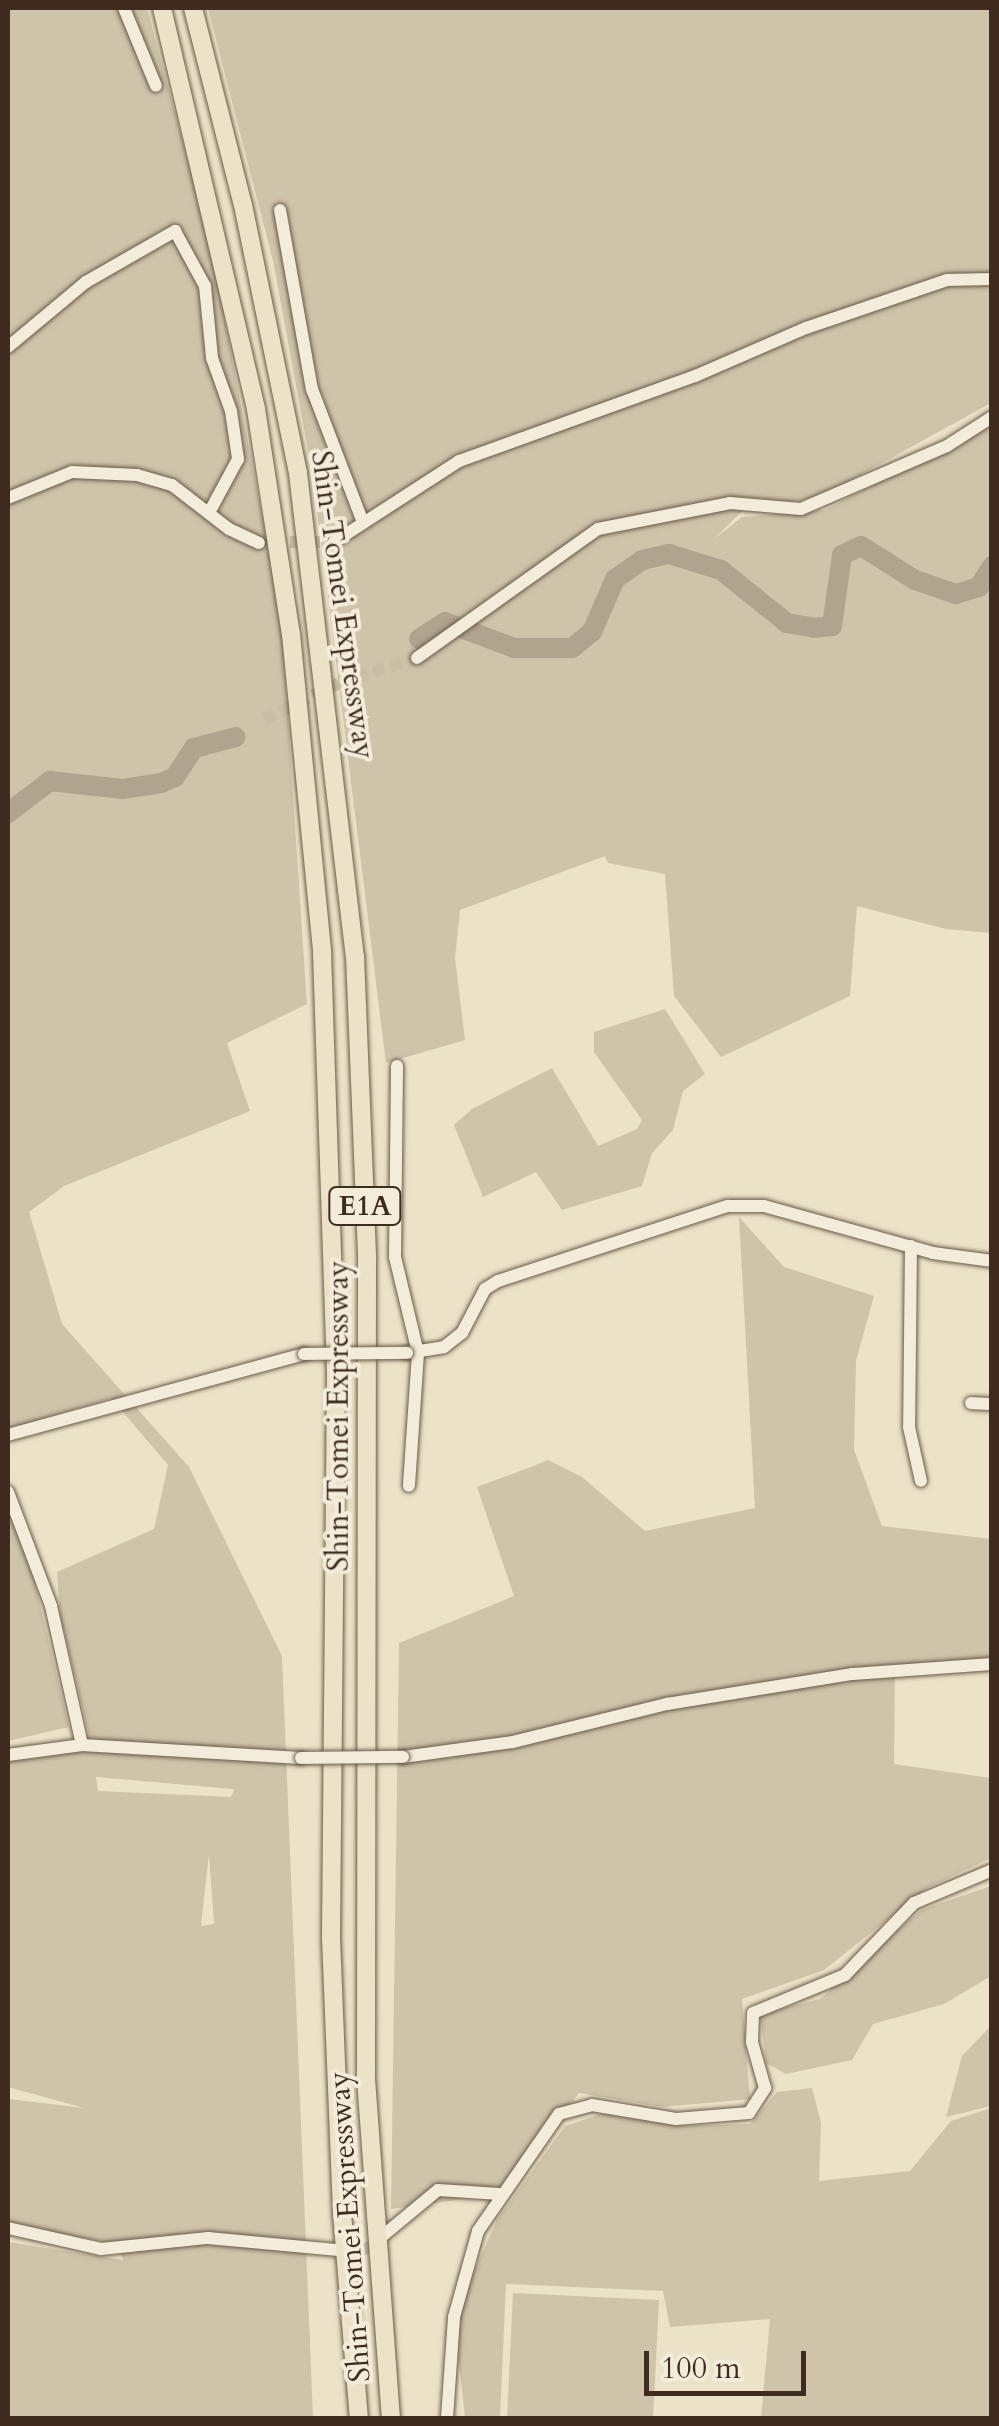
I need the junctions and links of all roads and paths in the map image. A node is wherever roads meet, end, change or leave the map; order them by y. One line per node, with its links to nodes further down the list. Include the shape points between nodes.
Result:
1 (124, 8): 4 (street)
2 (162, 8): 33 (highway, Shin-Tomei Expressway / E1A, via 256,408 291,634 322,952 336,1372 331,1938 342,2213)
3 (194, 8): 34 (highway, Shin-Tomei Expressway / E1A, via 298,474 355,956 367,1296 366,2079)
4 (156, 86)
5 (280, 210): 11 (street, via 312,389)
6 (992, 279): 11 (street, via 948,280 806,328 695,376 459,461)
7 (8, 347): 10 (street, via 86,282 175,231 205,286 212,358 231,411 238,459)
8 (992, 417): 14 (street, via 947,446 801,510 730,503 598,529)
9 (8, 498): 10 (street, via 72,472 137,475 172,485)
10 (210, 511): 13 (street)
11 (362, 520): 12 (street)
12 (334, 542)
13 (259, 543)
14 (417, 658)
15 (397, 1066): 18 (street, via 395,1256)
16 (912, 1246): 17 (street); 18 (street, via 764,1206 728,1206 498,1281 484,1288 462,1333 444,1347); 22 (street, via 909,1427)
17 (992, 1260)
18 (413, 1353): 21 (street, bridge, via 304,1354); 23 (street)
19 (970, 1403): 20 (street)
20 (992, 1404)
21 (8, 1435)
22 (921, 1481)
23 (409, 1486)
24 (8, 1492): 26 (street, via 51,1606)
25 (992, 1664): 26 (street, bridge, via 853,1674 666,1704 513,1742 403,1757)
26 (82, 1745): 27 (street)
27 (8, 1755)
28 (992, 1870): 29 (street, via 914,1903 872,1953 831,1983 753,2012 752,2042 766,2088 750,2113 676,2119 592,2104 559,2114)
29 (500, 2194): 31 (street, via 438,2190); 35 (street, via 478,2231 454,2317)
30 (8, 2228): 32 (street, via 101,2249 208,2238)
31 (380, 2238)
32 (338, 2250)
33 (359, 2418)
34 (391, 2418)
35 (447, 2418)

